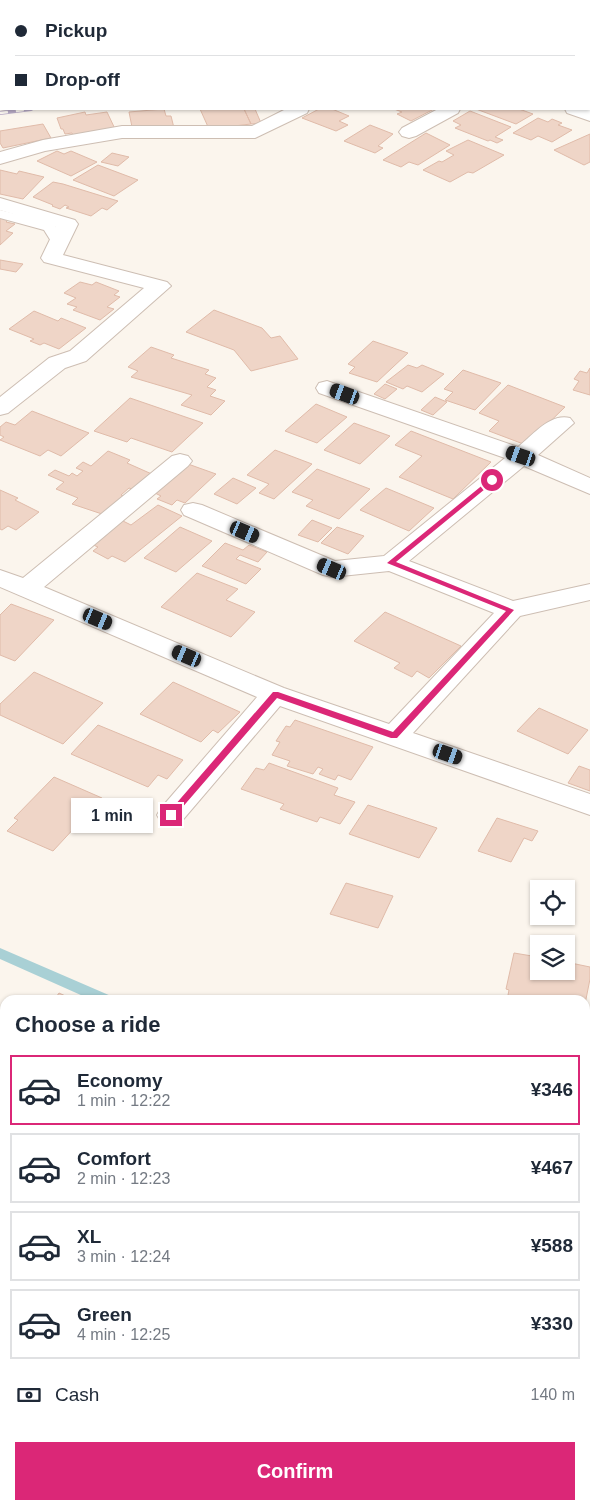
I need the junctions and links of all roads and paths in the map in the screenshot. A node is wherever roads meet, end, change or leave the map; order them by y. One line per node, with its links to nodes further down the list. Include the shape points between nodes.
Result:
1 (298, 110): 6 (street, via 255,132 122,132 43,146)
2 (449, 110): 5 (street)
3 (577, 110): 4 (street)
4 (590, 115)
5 (409, 132)
6 (0, 158)
7 (0, 204): 9 (street, via 68,224)
8 (0, 214): 9 (lane, via 49,227)
9 (58, 244): 11 (street, via 51,258 160,286 78,356 57,363)
10 (327, 388): 13 (street)
11 (0, 408)
12 (562, 423): 13 (street)
13 (521, 456): 15 (street); 17 (street)
14 (180, 461): 18 (street)
15 (590, 487)
16 (193, 510): 17 (street, via 332,569)
17 (391, 563): 20 (street)
18 (9, 586): 21 (street)
19 (590, 592): 20 (street)
20 (511, 610): 22 (street)
21 (276, 694): 22 (street); 24 (street)
22 (394, 736): 23 (street)
23 (590, 805)
24 (171, 815)

